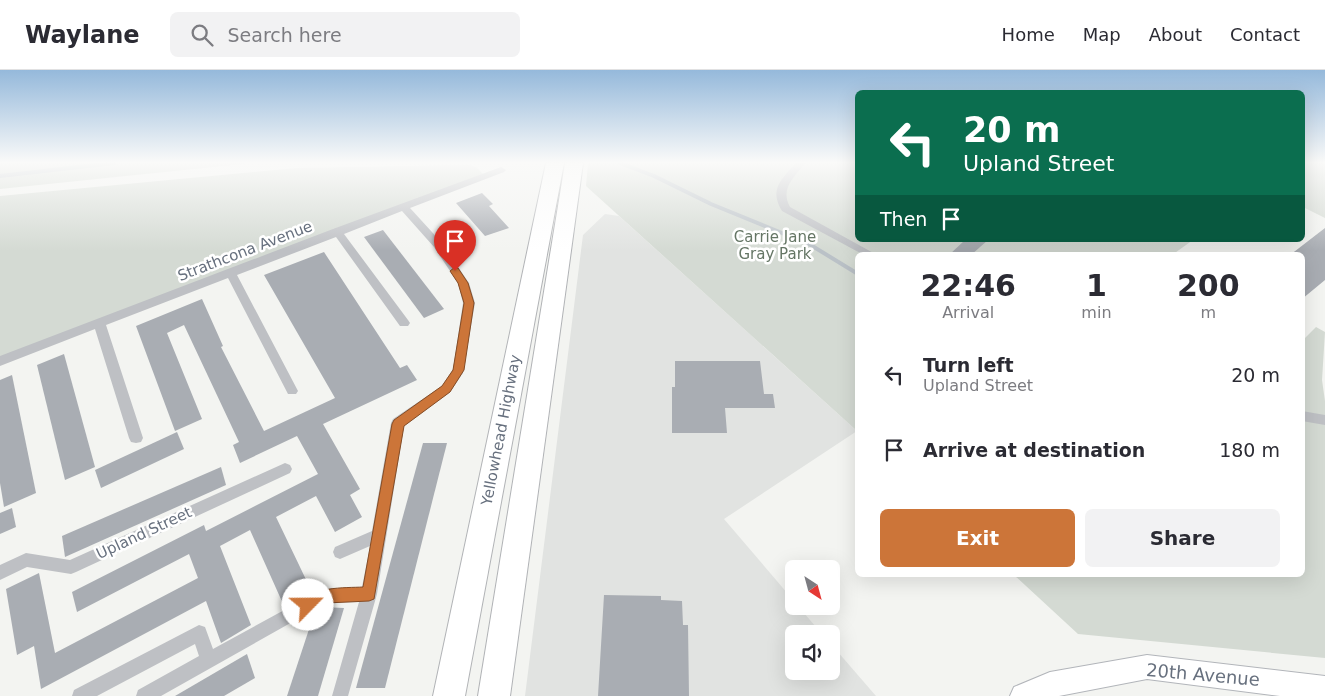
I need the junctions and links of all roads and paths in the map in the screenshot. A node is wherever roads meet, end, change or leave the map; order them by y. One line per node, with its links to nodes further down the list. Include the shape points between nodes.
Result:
1 (441, 192): 5 (street, Strathcona Avenue)
2 (548, 192): 26 (highway, Yellowhead Highway)
3 (570, 192): 27 (highway, Yellowhead Highway)
4 (781, 192): 7 (street, via 780,200 786,209)
5 (403, 206): 6 (street, Strathcona Avenue); 17 (street, via 438,246 463,283 469,303 459,370 446,389 398,424)
6 (337, 231): 8 (street, Strathcona Avenue); 10 (street)
7 (866, 252)
8 (230, 272): 9 (street, Strathcona Avenue); 12 (street)
9 (99, 323): 11 (street, Strathcona Avenue); 15 (street)
10 (404, 323)
11 (0, 361)
12 (292, 391)
13 (1305, 417): 14 (street)
14 (1325, 420)
15 (136, 438)
16 (285, 469): 19 (street, Upland Street, via 71,567 26,560)
17 (379, 535): 18 (street); 20 (street)
18 (340, 552)
19 (0, 573)
20 (369, 594): 21 (street, via 324,596); 25 (street)
21 (209, 660): 23 (street, via 199,633); 24 (street)
22 (1325, 689): 28 (street, 20th Avenue, via 1147,667 1050,685)
23 (80, 696)
24 (144, 696)
25 (340, 696)
26 (449, 696)
27 (494, 696)
28 (1023, 696)

